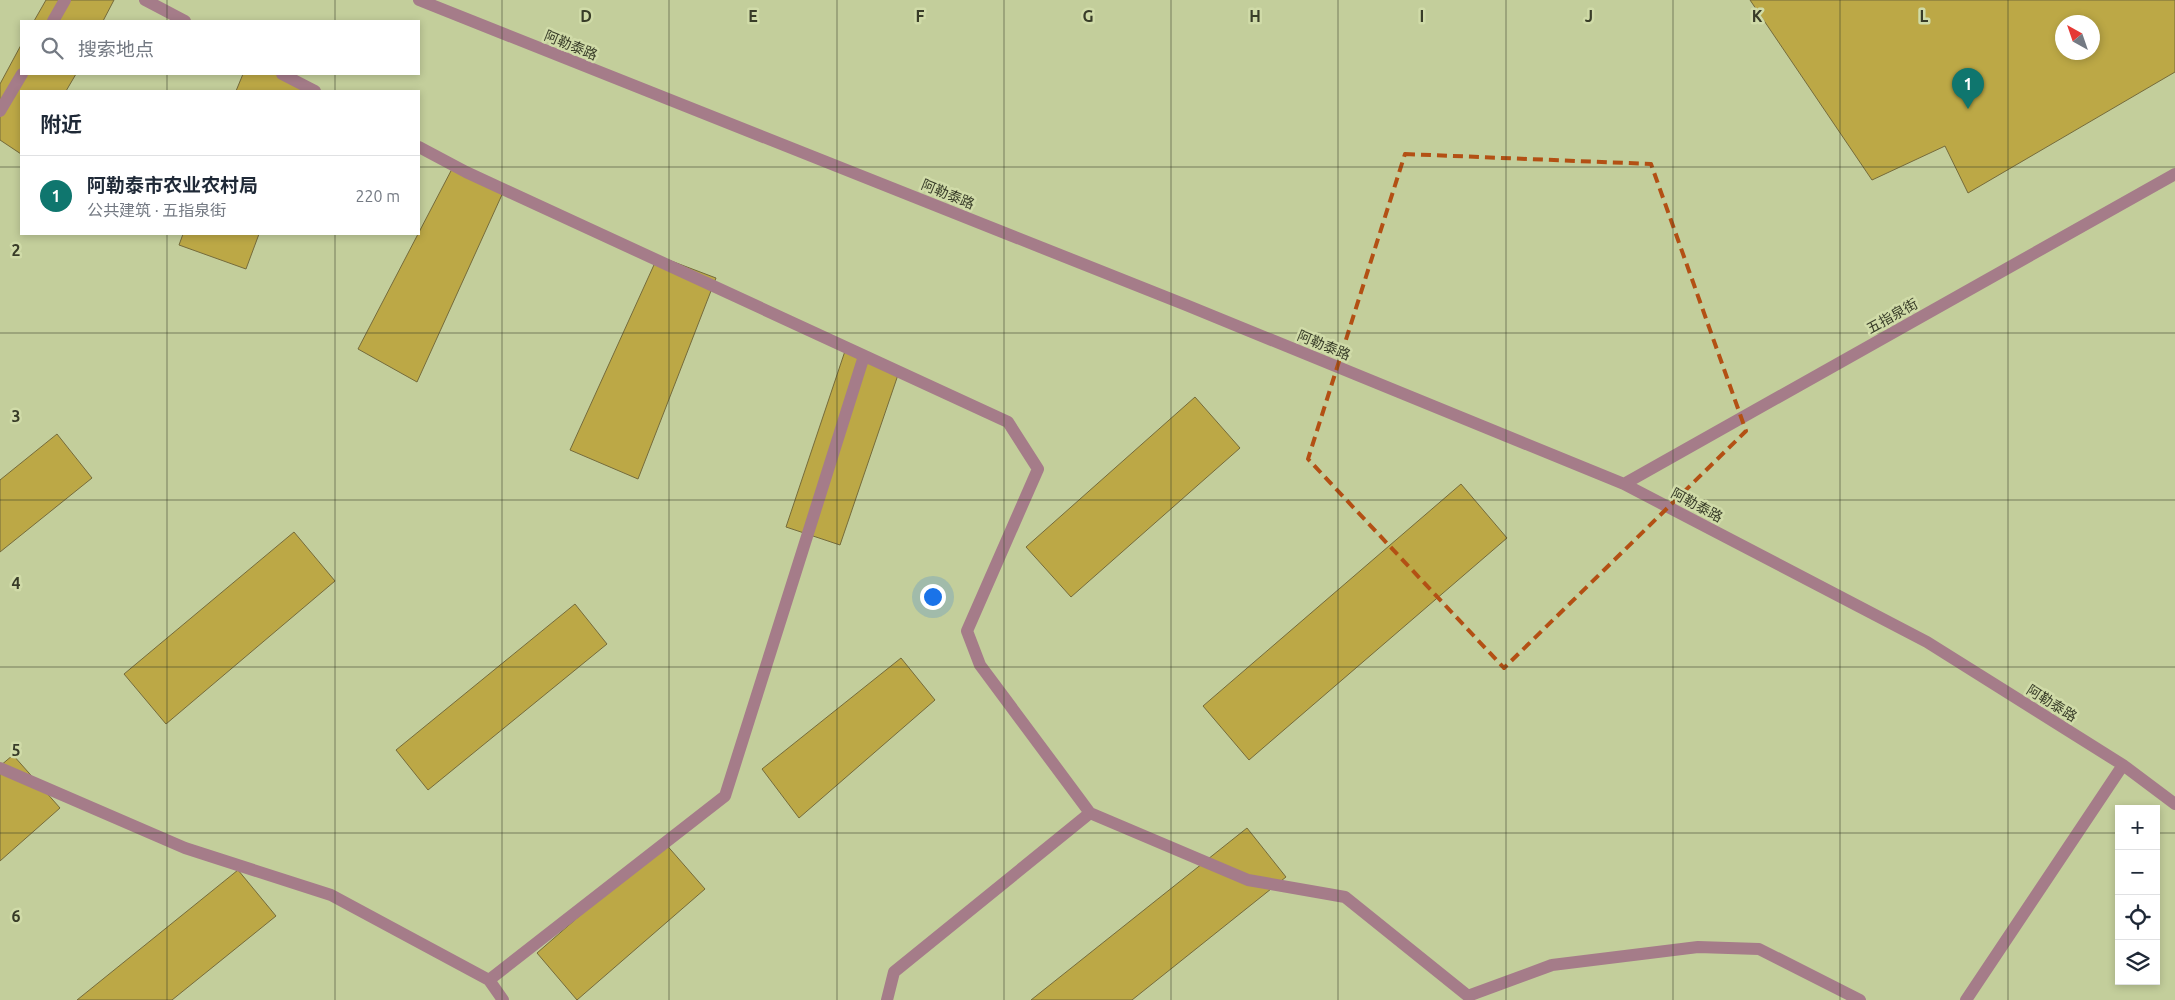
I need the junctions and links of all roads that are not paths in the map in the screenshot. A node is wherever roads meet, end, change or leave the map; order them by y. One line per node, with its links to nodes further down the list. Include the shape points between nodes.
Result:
1 (64, 0): 4 (street)
2 (145, 0): 5 (street)
3 (418, 0): 13 (street, 阿勒泰路, via 1186,305)
4 (54, 20)
5 (183, 20)
6 (21, 75): 9 (street)
7 (284, 75): 8 (street)
8 (313, 90)
9 (0, 111)
10 (420, 148): 12 (street, via 466,172)
11 (2175, 174): 13 (street, 五指泉街)
12 (864, 356): 17 (street, via 1008,422 1038,469 967,631 980,665); 18 (street, via 725,796)
13 (1624, 484): 14 (street, 阿勒泰路, via 1927,642)
14 (2124, 766): 16 (street, 阿勒泰路); 22 (street)
15 (0, 768): 18 (street, via 185,848 331,895)
16 (2175, 804)
17 (1090, 813): 20 (street, via 894,972); 21 (street, via 1248,880 1345,897 1468,996 1552,965 1698,946 1759,949)
18 (489, 980): 19 (street)
19 (503, 1000)
20 (887, 1000)
21 (1860, 1000)
22 (1966, 1000)

